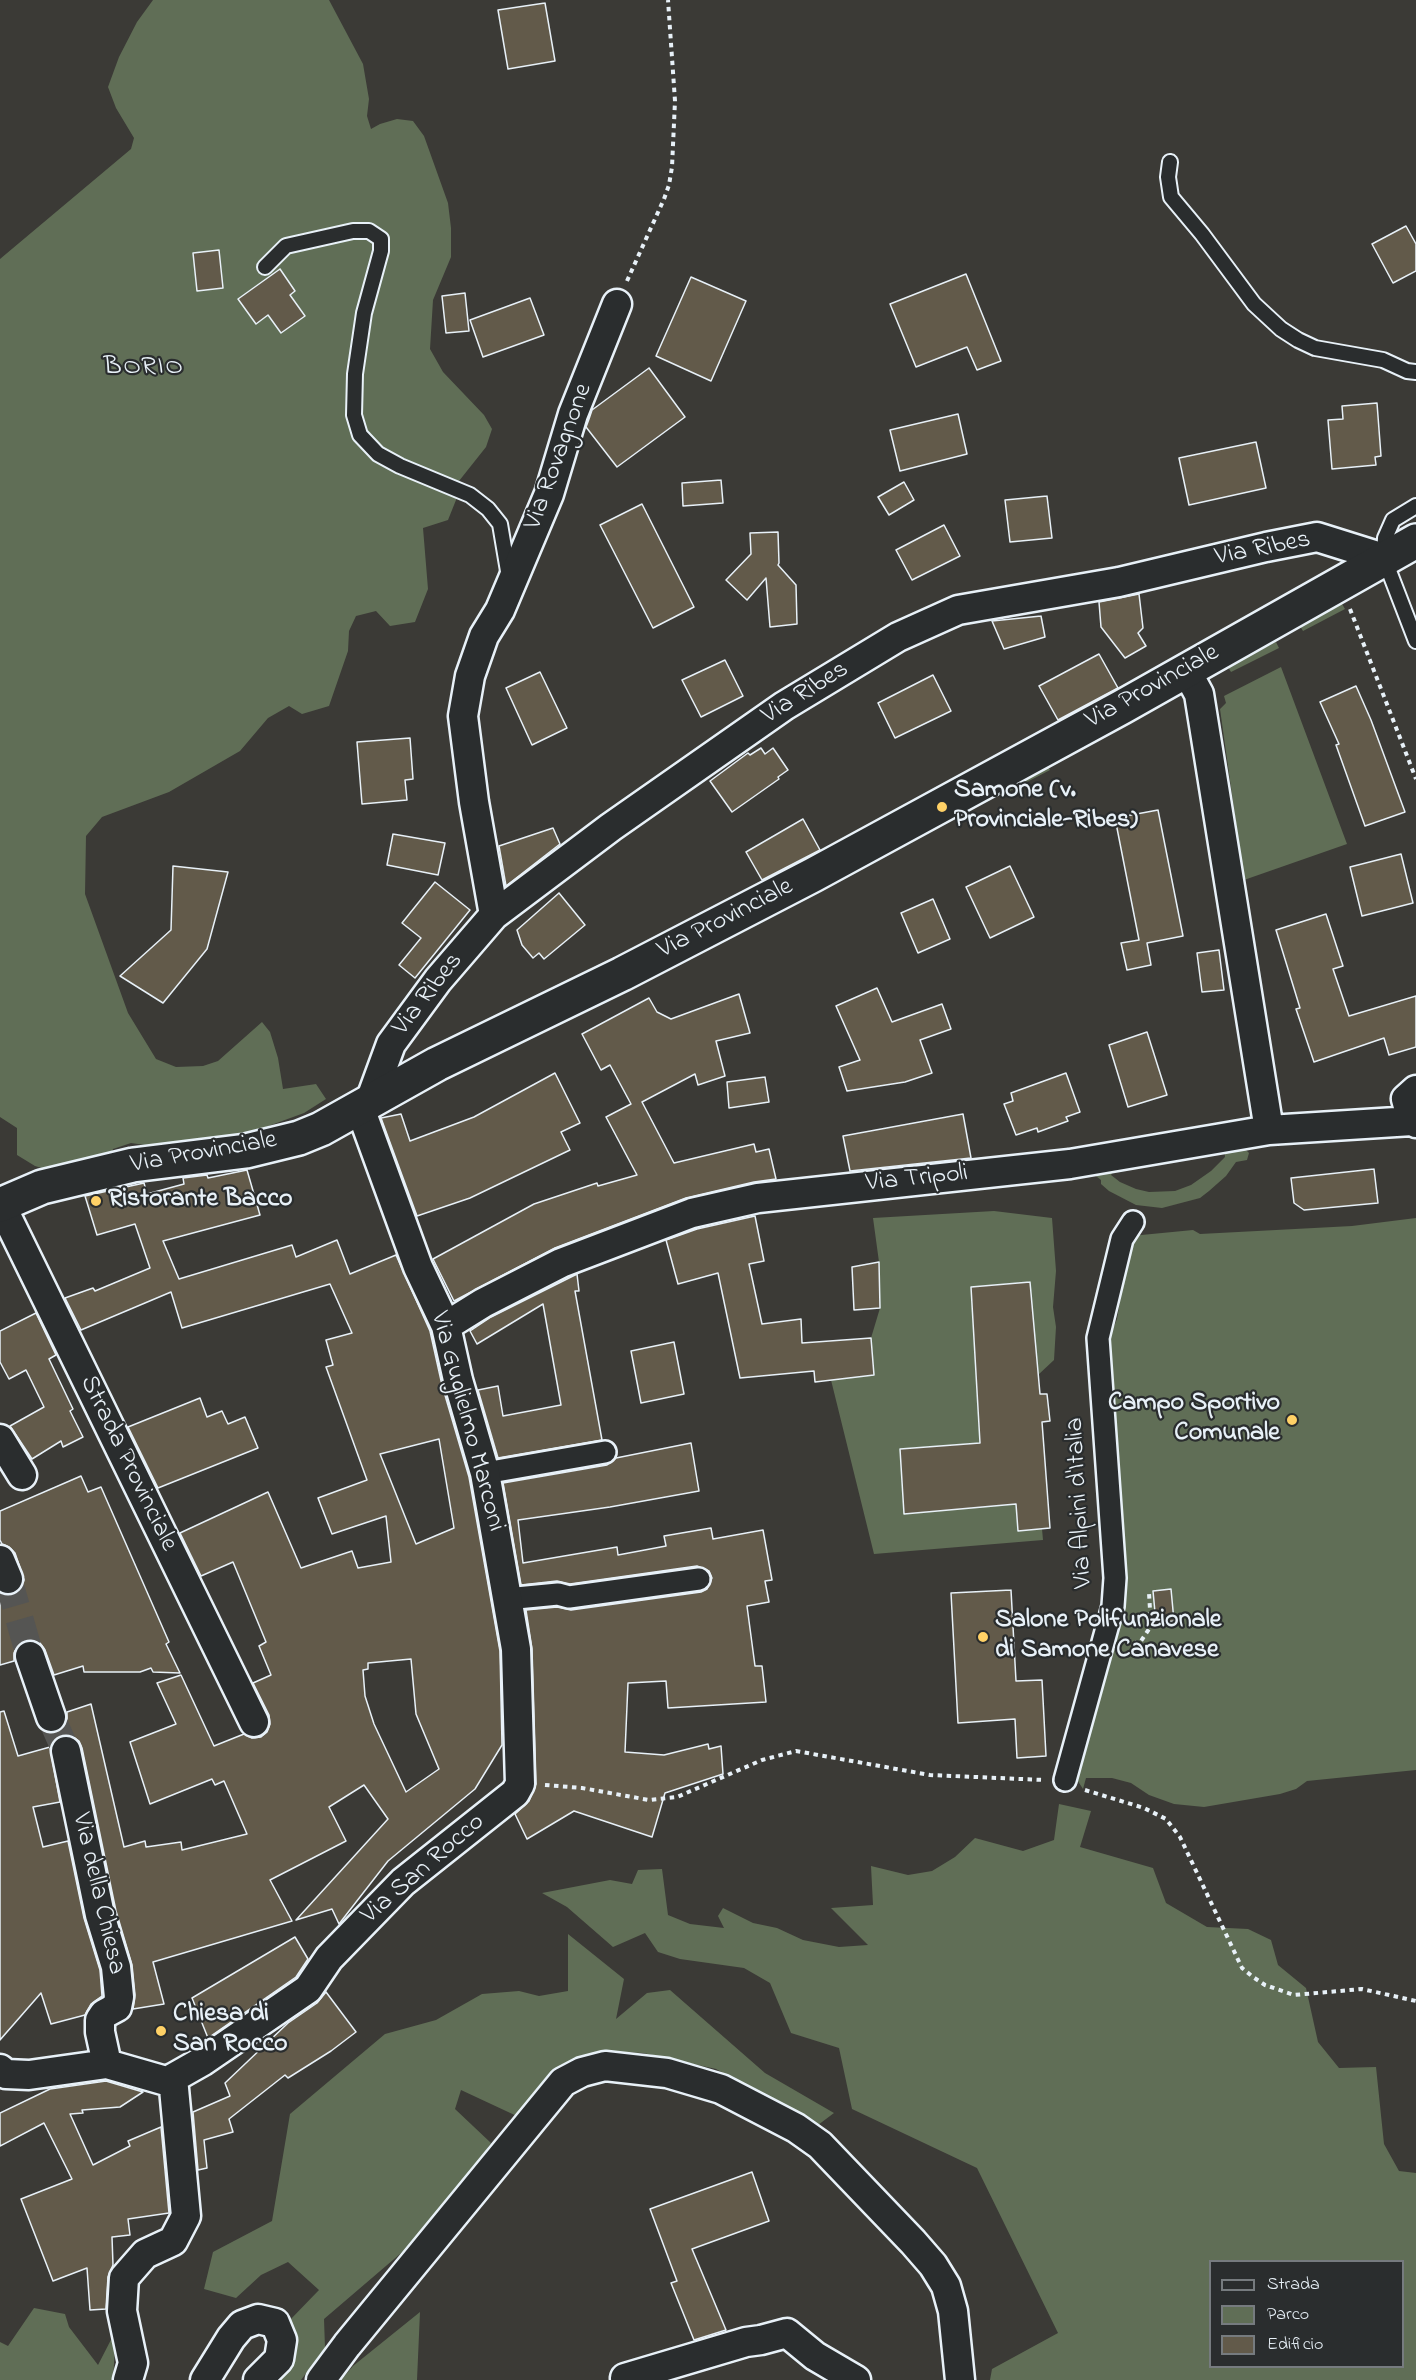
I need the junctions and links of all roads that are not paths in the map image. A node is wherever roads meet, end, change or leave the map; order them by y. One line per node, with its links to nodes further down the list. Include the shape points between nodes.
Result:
1 (1170, 162): 4 (lane, via 1171,196 1254,304 1281,329 1316,348 1383,360)
2 (265, 267): 8 (lane, via 286,246 353,231 369,231 381,239 364,313 356,374 354,415 360,435 378,453 400,466 470,495 488,509 500,524)
3 (617, 304): 8 (street, Via Rovagnone, via 573,414 549,494)
4 (1416, 372)
5 (1416, 506): 7 (lane, via 1393,520 1385,538)
6 (1416, 541): 7 (main road, Via Provinciale)
7 (1384, 558): 9 (lane); 10 (main road, Via Provinciale); 11 (street, Via Ribes, via 1317,537 1119,582 958,610 898,637 784,706)
8 (510, 585): 11 (street, Via Rovagnone, via 484,636 470,676 463,716)
9 (1416, 641)
10 (1186, 670): 13 (main road, Via Provinciale, via 813,875 437,1064); 15 (street, via 1199,694)
11 (494, 915): 13 (street, Via Ribes, via 438,980 391,1044)
12 (1416, 1090): 14 (street, Via Tripoli, via 1406,1099)
13 (364, 1106): 16 (main road, Via Provinciale, via 299,1138 246,1151 133,1165 42,1187); 18 (street, Via Guglielmo Marconi, via 418,1267)
14 (1414, 1122): 15 (street, Via Tripoli)
15 (1269, 1130): 18 (street, Via Tripoli, via 1070,1164 758,1198 692,1213 561,1263)
16 (0, 1205): 27 (street, Strada Provinciale)
17 (1133, 1222): 29 (street, Via Alpini d'Italia, via 1122,1239 1098,1338 1115,1578 1113,1606)
18 (446, 1326): 21 (street, Via Guglielmo Marconi)
19 (0, 1439): 22 (street)
20 (605, 1452): 21 (street)
21 (485, 1473): 24 (street, Via Guglielmo Marconi)
22 (22, 1475)
23 (699, 1579): 24 (street, via 569,1597 558,1594)
24 (506, 1599): 30 (street, Via Guglielmo Marconi, via 516,1649)
25 (30, 1656): 26 (street)
26 (51, 1717)
27 (254, 1722)
28 (66, 1751): 31 (street, Via della Chiesa, via 100,1916 116,1966 117,2007 100,2020)
29 (1065, 1780)
30 (520, 1785): 33 (street, Via San Rocco, via 403,1882 328,1958 308,1989)
31 (107, 2064): 32 (street, via 29,2075 6,2074); 33 (street, via 166,2081)
32 (0, 2069)
33 (173, 2078): 35 (street, via 186,2216 173,2241 145,2254 124,2278 122,2311 133,2363)
34 (625, 2378): 39 (street, via 787,2333 815,2356)
35 (128, 2380)
36 (205, 2380): 37 (street, via 231,2337 242,2325 258,2319 274,2323 282,2340 279,2359)
37 (258, 2380)
38 (321, 2380): 40 (street, via 563,2082 605,2066 667,2073 721,2089 820,2145 913,2242 946,2286 953,2311)
39 (856, 2380)
40 (960, 2380)

